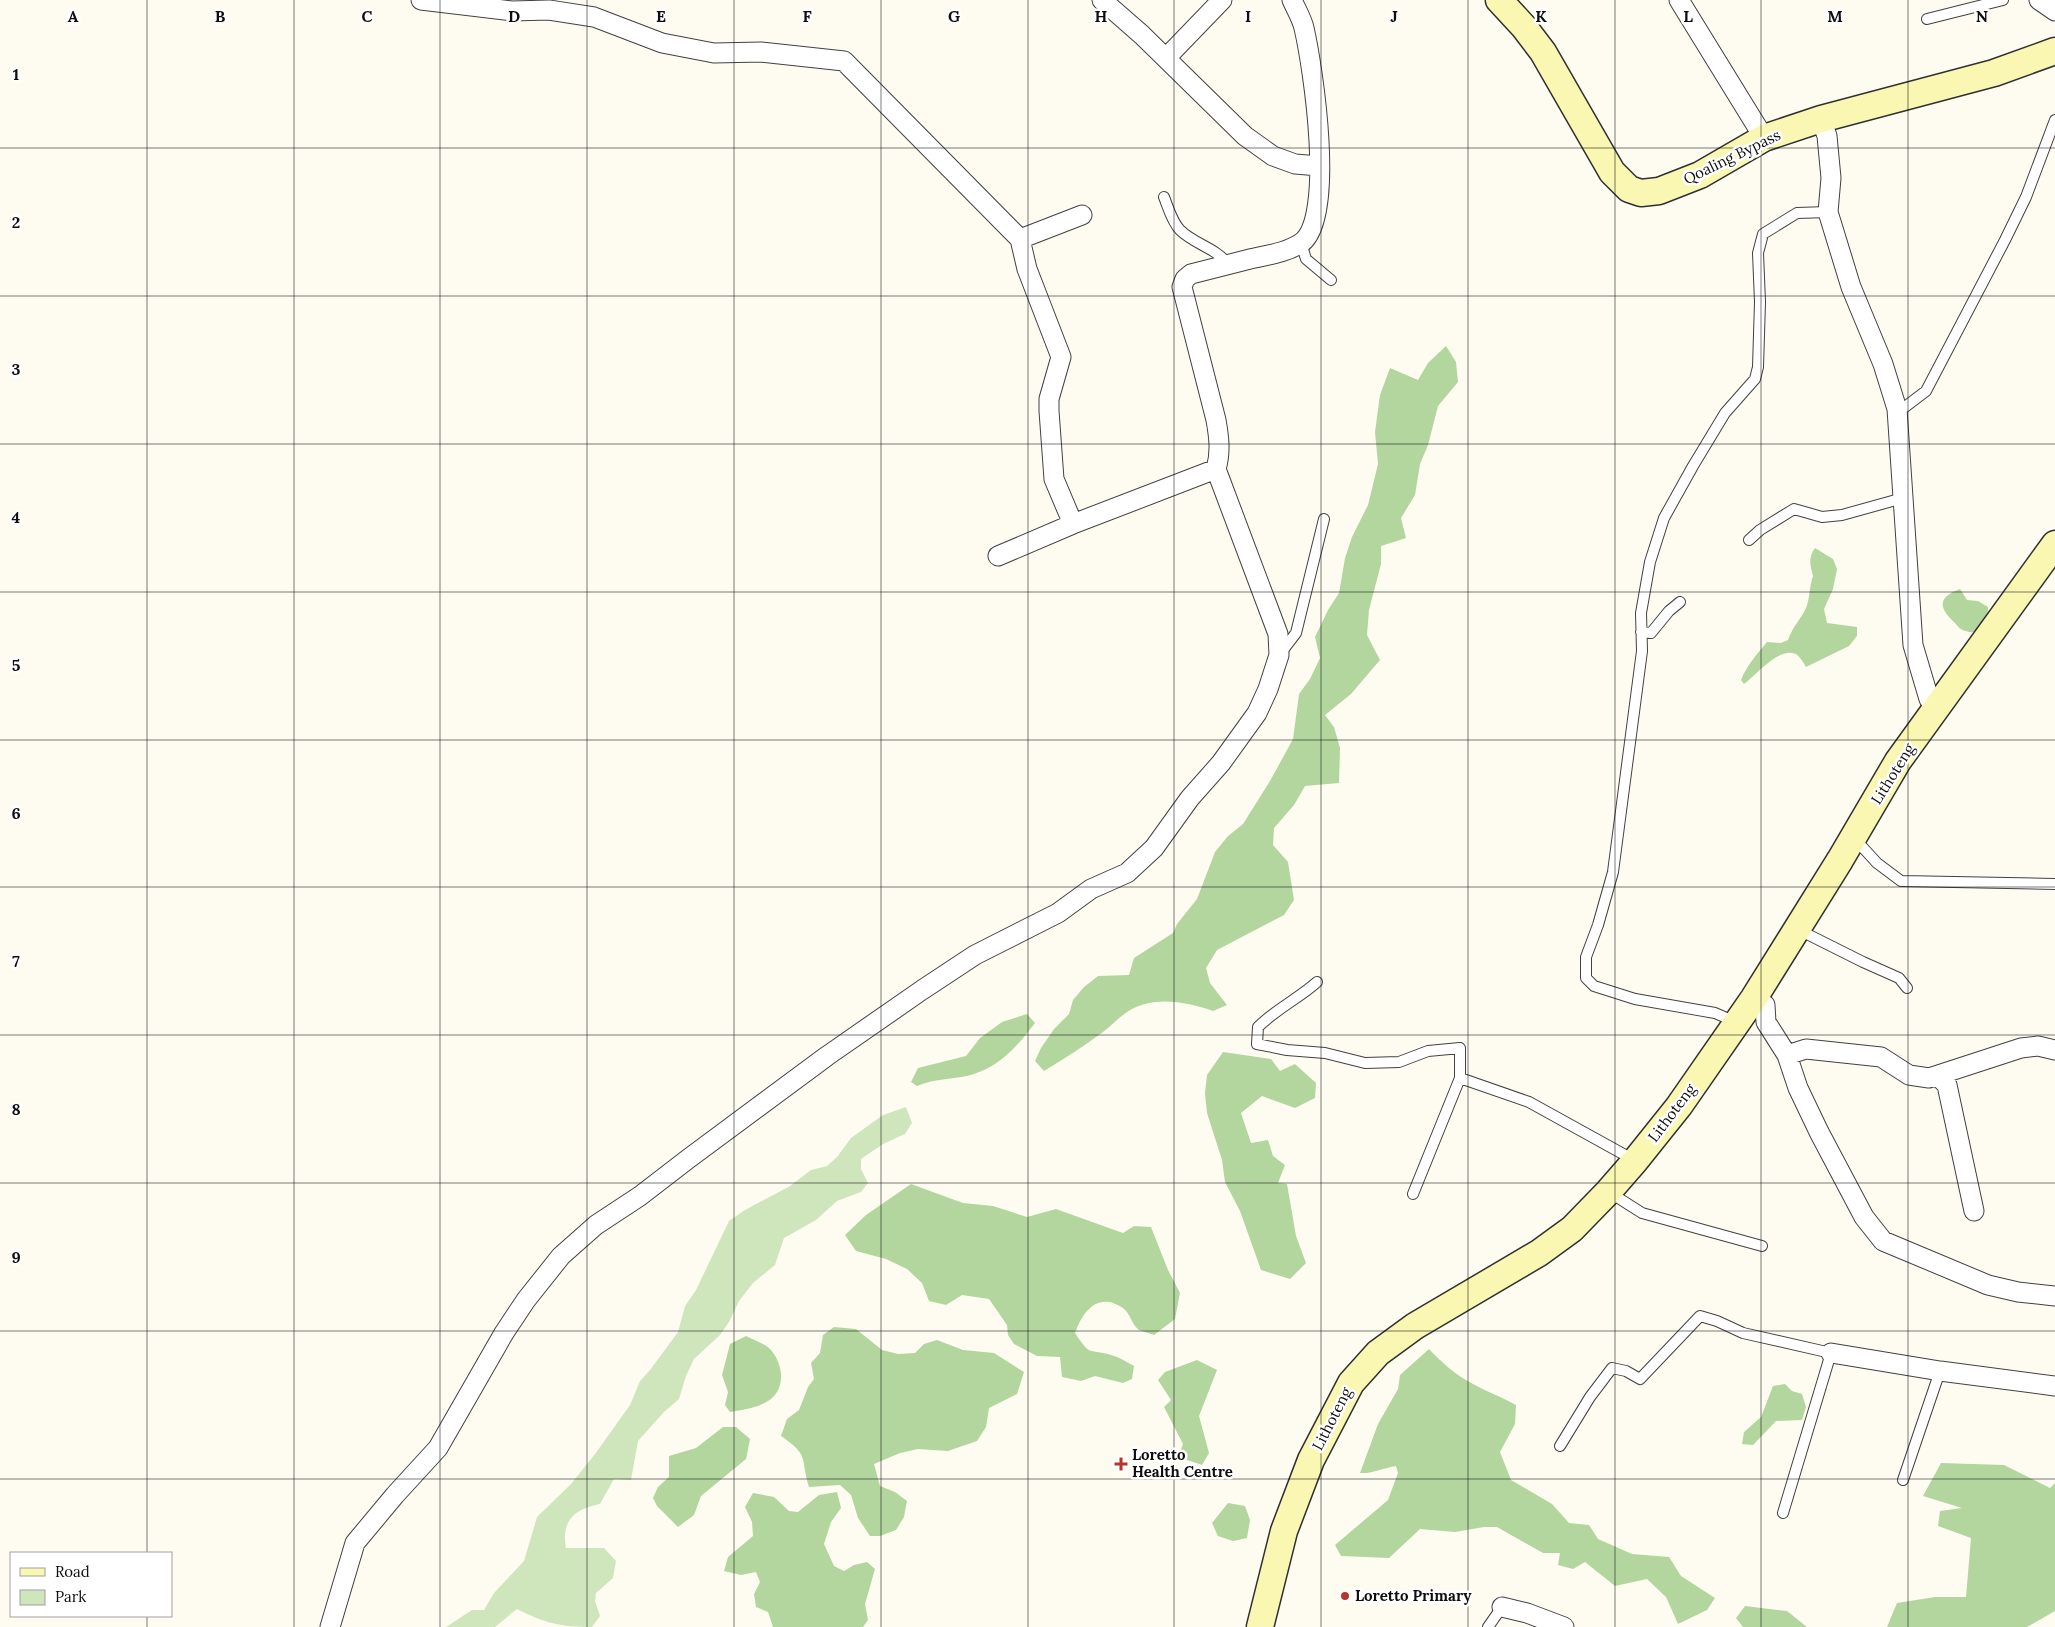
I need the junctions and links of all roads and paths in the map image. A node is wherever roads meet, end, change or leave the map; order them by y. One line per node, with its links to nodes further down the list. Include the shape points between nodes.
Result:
1 (421, 0): 20 (street, via 512,11 549,10 594,16 662,43 714,53 761,52 844,61)
2 (1102, 0): 12 (street)
3 (1222, 0): 12 (street)
4 (1292, 0): 16 (street, via 1304,26 1314,85)
5 (1500, 0): 15 (main road, Qoaling Bypass, via 1543,52 1612,172 1629,189 1641,193 1659,192 1700,175)
6 (1679, 0): 15 (street)
7 (2003, 0): 10 (lane)
8 (2039, 0): 9 (street)
9 (2055, 11)
10 (1927, 20)
11 (2055, 51): 13 (main road, Qoaling Bypass, via 1994,73)
12 (1166, 58): 16 (street, via 1245,136 1273,156 1295,164)
13 (1821, 119): 15 (main road, Qoaling Bypass); 18 (street, via 1827,136 1831,178)
14 (2055, 120): 24 (lane, via 2026,196 1926,391 1905,407)
15 (1764, 138)
16 (1320, 166): 21 (street, via 1316,214 1309,236)
17 (1164, 198): 22 (lane, via 1178,228 1222,256)
18 (1828, 212): 24 (street, via 1850,287 1884,364); 33 (lane, via 1797,214 1763,234 1758,253 1760,302 1755,379 1725,413 1664,518 1650,562 1641,613)
19 (1082, 215): 20 (street)
20 (1020, 239): 28 (street, via 1027,269 1061,357 1049,399 1054,479)
21 (1301, 243): 22 (street, via 1285,251); 23 (lane, via 1306,259)
22 (1228, 264): 25 (street, via 1191,274 1182,287 1216,420 1220,442)
23 (1332, 280)
24 (1897, 409): 26 (street)
25 (1216, 469): 28 (street); 34 (street, via 1278,634)
26 (1903, 498): 29 (lane, via 1842,515 1822,517 1794,509); 35 (street, via 1913,645 1929,699)
27 (1324, 519): 34 (lane, via 1296,633)
28 (1073, 524): 31 (street)
29 (1748, 540)
30 (2055, 544): 35 (main road, Lithoteng)
31 (998, 556)
32 (1680, 602): 33 (lane, via 1651,633)
33 (1642, 632): 42 (lane, via 1613,872 1586,957 1586,978 1594,986 1635,999 1715,1013)
34 (1279, 655): 60 (street, via 1257,713 1154,848 1127,873 1091,889 1058,913 975,955 929,985 596,1225 561,1256 504,1333 438,1448 355,1543)
35 (1938, 707): 36 (main road, Lithoteng, via 1898,761)
36 (1853, 838): 37 (lane, via 1877,863 1901,880); 38 (main road, Lithoteng)
37 (2055, 884)
38 (1796, 928): 40 (lane, via 1899,978); 41 (main road, Lithoteng)
39 (1317, 982): 46 (lane, via 1258,1027 1257,1044 1325,1053 1365,1063 1398,1062 1428,1051 1460,1048)
40 (1907, 988)
41 (1754, 998): 42 (main road, Lithoteng); 44 (street, via 1764,1005 1766,1022)
42 (1737, 1023): 47 (main road, Lithoteng, via 1679,1106)
43 (2055, 1050): 45 (street, via 2038,1046 2022,1048)
44 (1787, 1055): 45 (street, via 1806,1049 1881,1057 1909,1075); 52 (street, via 1798,1088 1819,1132 1864,1217 1883,1240 1988,1285)
45 (1938, 1076): 50 (street, via 1947,1085)
46 (1460, 1078): 47 (lane, via 1529,1102); 49 (lane)
47 (1635, 1160): 48 (main road, Lithoteng)
48 (1608, 1192): 51 (lane, via 1642,1213); 61 (main road, Lithoteng, via 1572,1229 1539,1253 1415,1326 1378,1353 1351,1383 1311,1460 1284,1531)
49 (1413, 1194)
50 (1974, 1211)
51 (1762, 1246)
52 (2055, 1296)
53 (1831, 1353): 54 (street); 56 (lane, via 1743,1333 1700,1316 1640,1379 1612,1368); 58 (lane)
54 (1940, 1371): 55 (street); 57 (lane)
55 (2055, 1383)
56 (1560, 1446)
57 (1903, 1480)
58 (1783, 1513)
59 (1502, 1607): 62 (lane); 63 (street)
60 (330, 1627)
61 (1260, 1627)
62 (1488, 1627)
63 (1564, 1627)

